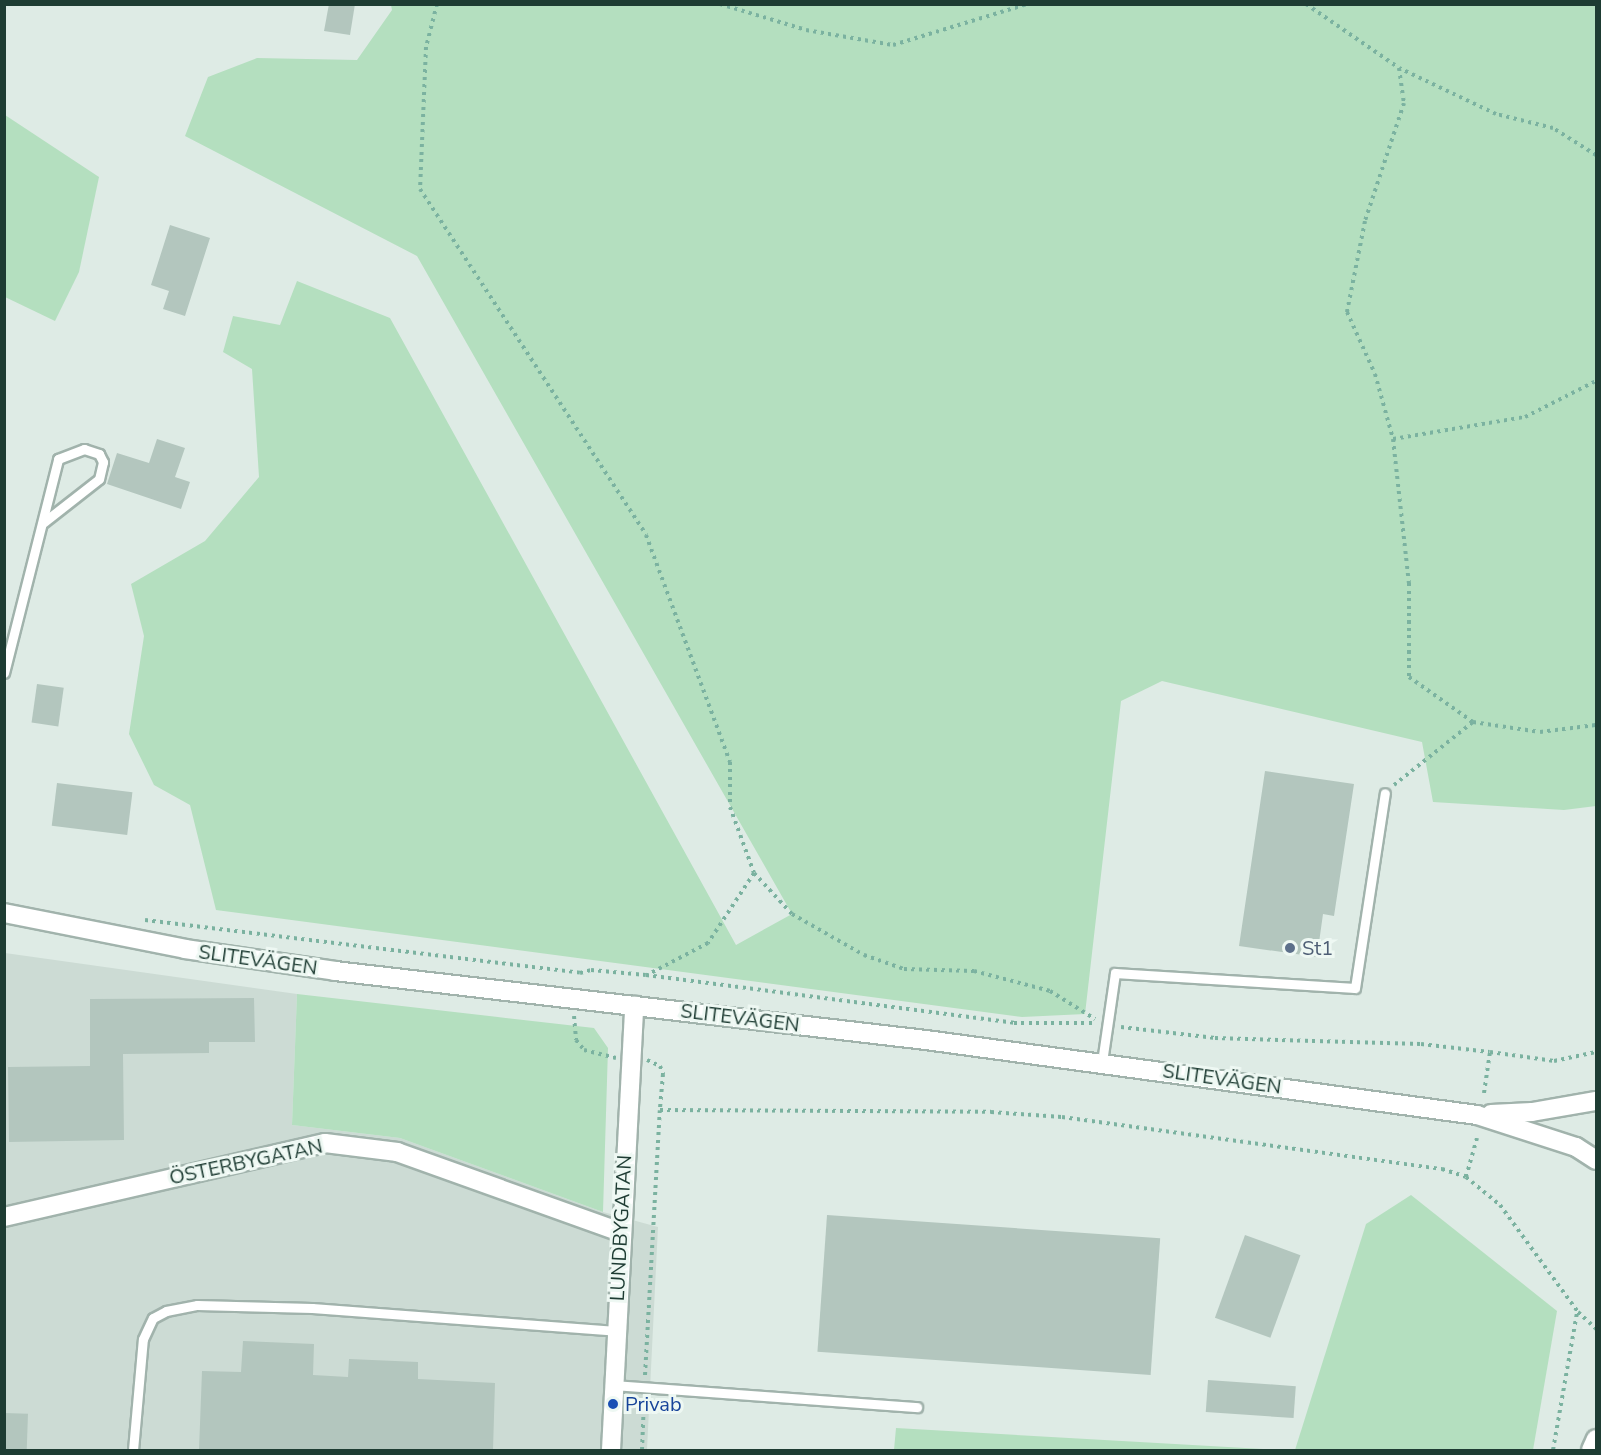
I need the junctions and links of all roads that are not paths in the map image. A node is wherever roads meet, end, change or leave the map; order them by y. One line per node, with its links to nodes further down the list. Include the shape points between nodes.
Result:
1 (44, 522): 1 (lane, via 99,479 103,462 99,454 84,449 58,459); 2 (lane)
2 (4, 673)
3 (1385, 793): 6 (lane, via 1355,988 1115,973)
4 (4, 912): 5 (main road, SLITEVÄGEN, via 231,956)
5 (634, 1006): 6 (main road, SLITEVÄGEN); 11 (main road, LUNDBYGATAN)
6 (1102, 1062): 8 (main road, SLITEVÄGEN)
7 (1596, 1101): 8 (main road, SLITEVÄGEN, via 1532,1112)
8 (1477, 1115): 9 (main road, SLITEVÄGEN, via 1576,1147)
9 (1596, 1160)
10 (4, 1217): 11 (main road, ÖSTERBYGATAN, via 325,1143 397,1152)
11 (621, 1232): 12 (main road, LUNDBYGATAN)
12 (616, 1331): 13 (main road, LUNDBYGATAN); 16 (lane, via 312,1308 196,1305 166,1311 153,1318 142,1339)
13 (614, 1385): 14 (lane); 17 (main road, LUNDBYGATAN)
14 (917, 1407)
15 (1596, 1439): 18 (main road)
16 (133, 1450)
17 (611, 1450)
18 (1591, 1450)

